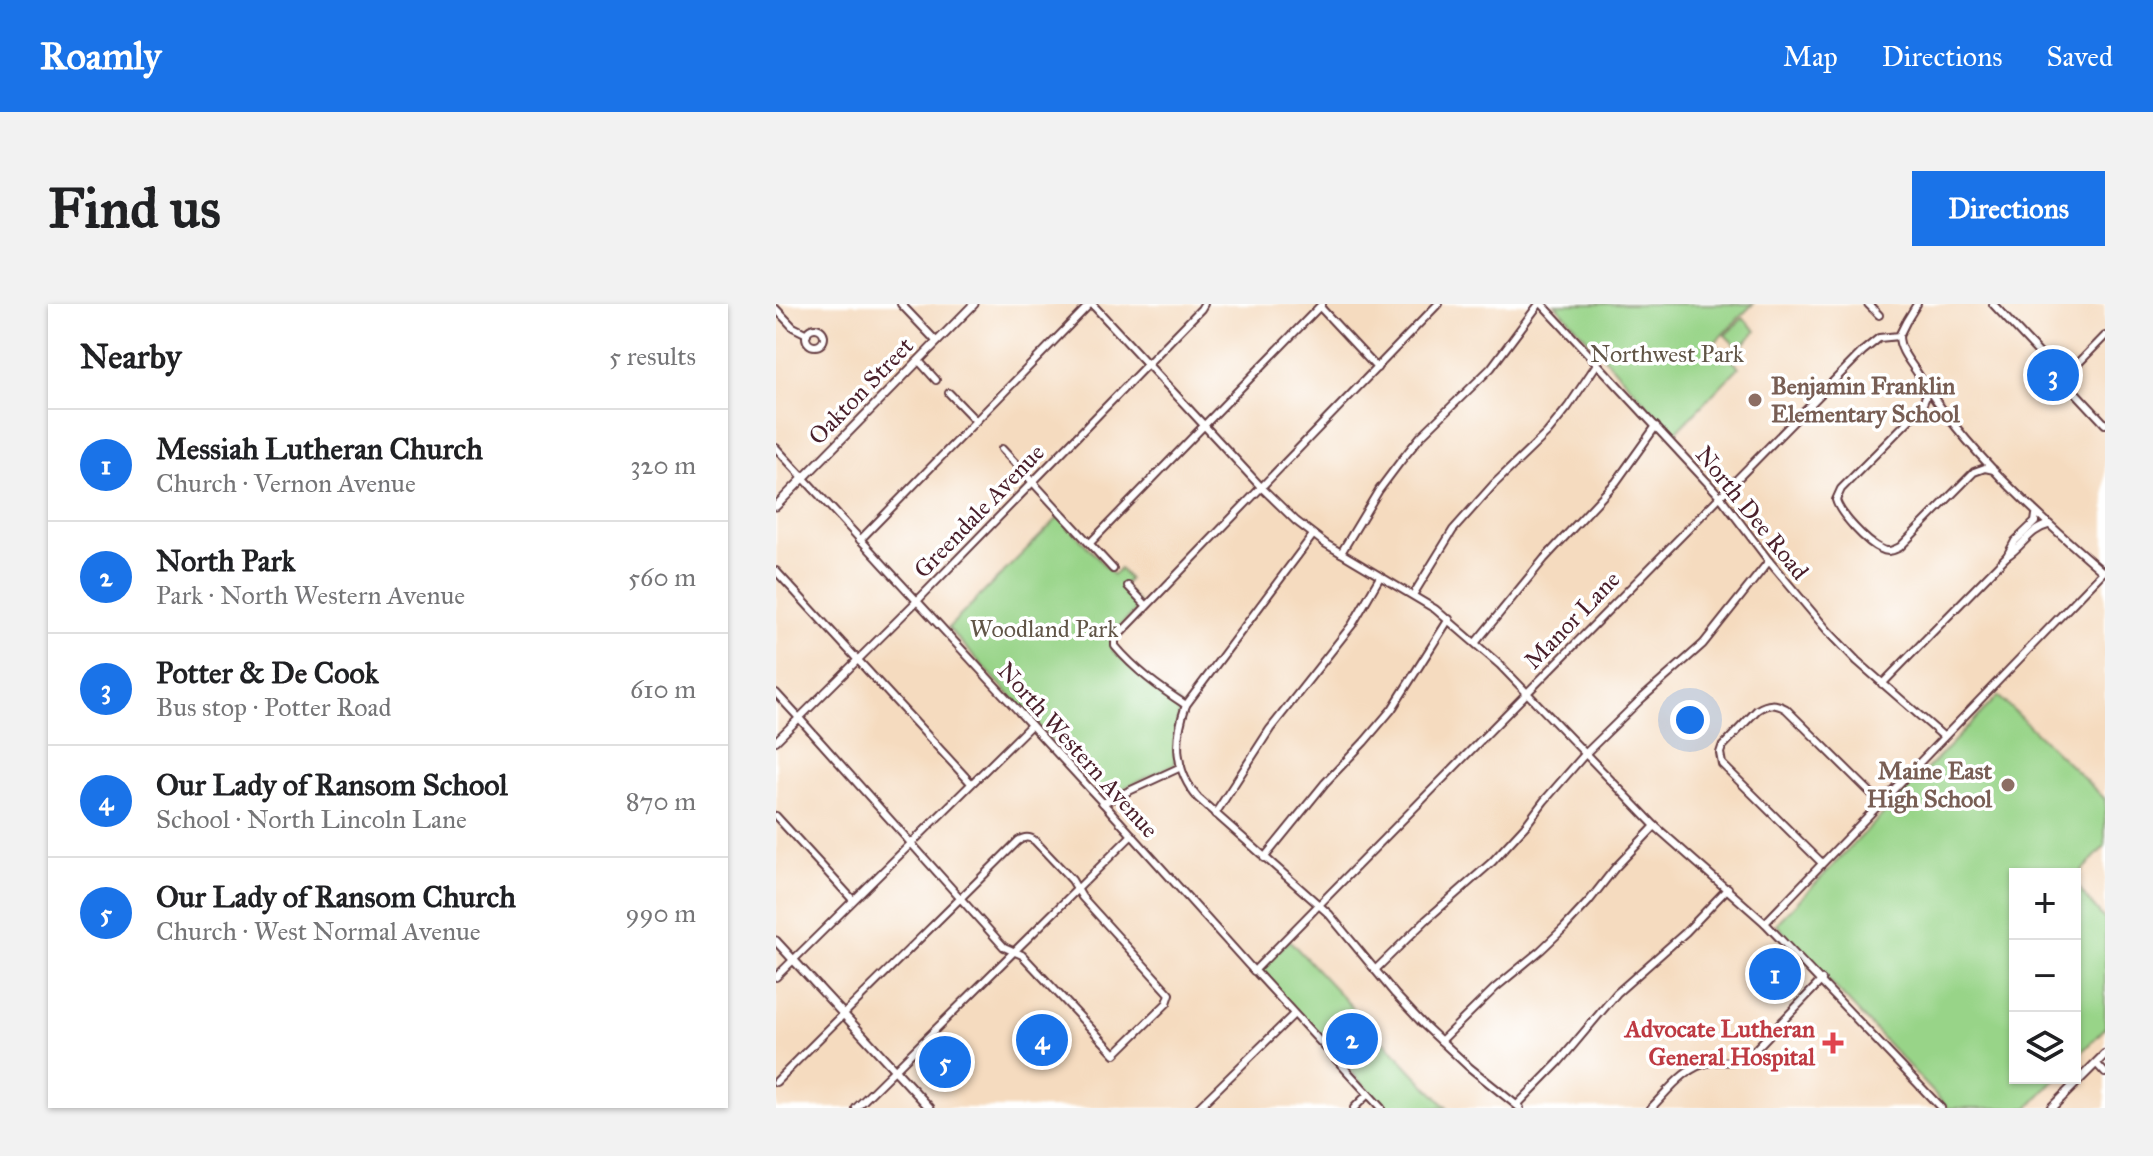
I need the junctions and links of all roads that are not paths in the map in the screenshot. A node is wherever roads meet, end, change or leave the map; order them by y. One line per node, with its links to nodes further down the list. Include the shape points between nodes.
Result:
1 (901, 304): 16 (street)
2 (974, 304): 16 (main road, Oakton Street)
3 (1091, 304): 18 (street); 27 (street)
4 (1204, 304): 18 (street, Greendale Avenue)
5 (1438, 304): 20 (street)
6 (1540, 304): 19 (street, North Dee Road); 46 (street, via 1491,368 1405,455)
7 (1868, 304): 12 (street)
8 (1917, 304): 14 (street)
9 (1993, 304): 21 (street)
10 (1321, 305): 20 (street); 29 (street)
11 (776, 309): 13 (street)
12 (1879, 315)
13 (807, 334)
14 (1899, 336): 23 (street); 39 (street, Manor Lane, via 1879,338 1863,351)
15 (2105, 336): 21 (street)
16 (937, 342): 17 (main road, Oakton Street)
17 (919, 361): 22 (street); 36 (main road, Oakton Street)
18 (1147, 364): 29 (street); 37 (street, Greendale Avenue)
19 (1597, 364): 30 (street, North Dee Road); 54 (street, via 1553,426 1453,530)
20 (1377, 368): 38 (street)
21 (2063, 379): 28 (street)
22 (936, 380)
23 (1927, 388): 25 (street); 26 (street)
24 (949, 393): 27 (street)
25 (1921, 408): 26 (street); 35 (street, via 1838,494 1837,505 1879,549 1896,550)
26 (1941, 408): 33 (street)
27 (976, 421): 44 (street)
28 (2105, 424)
29 (1204, 426): 38 (street); 45 (street)
30 (1656, 426): 39 (street, North Dee Road); 58 (street, via 1616,482)
31 (776, 448): 36 (street, North Western Avenue)
32 (1002, 449): 37 (street)
33 (1977, 451): 34 (street); 35 (street)
34 (1994, 470): 35 (street, via 1981,469); 41 (street)
35 (1968, 477)
36 (804, 478): 40 (main road, Oakton Street); 44 (street, North Western Avenue)
37 (1033, 481): 45 (street); 55 (street, Greendale Avenue)
38 (1261, 487): 43 (street); 56 (street)
39 (1719, 495): 48 (street, North Dee Road); 61 (street, Manor Lane)
40 (776, 506)
41 (2036, 514): 42 (street); 47 (street)
42 (2048, 525): 47 (street); 51 (street)
43 (1313, 535): 46 (street); 63 (street)
44 (860, 540): 55 (street, North Western Avenue)
45 (1090, 543): 49 (street)
46 (1341, 553): 52 (street)
47 (2007, 556): 60 (street)
48 (1769, 561): 60 (street, North Dee Road); 68 (street, via 1703,644)
49 (1113, 569)
50 (776, 571): 59 (street)
51 (2104, 571): 66 (street)
52 (1380, 577): 54 (street); 73 (street, via 1352,625 1270,729)
53 (1128, 586): 56 (street)
54 (1413, 595): 57 (street)
55 (917, 601): 59 (street, Greendale Avenue); 65 (street, North Western Avenue)
56 (1146, 605): 63 (street, via 1114,643 1157,686)
57 (1449, 619): 58 (street); 78 (street, via 1392,709)
58 (1476, 642): 61 (street)
59 (857, 660): 64 (street, Greendale Avenue); 70 (street)
60 (1882, 684): 66 (street, North Dee Road)
61 (1528, 691): 68 (street); 84 (street, Manor Lane)
62 (776, 693): 64 (street)
63 (1186, 705): 69 (street, via 1178,733)
64 (799, 718): 67 (street, Greendale Avenue); 77 (street)
65 (1031, 725): 70 (street); 71 (street, North Western Avenue)
66 (1943, 736): 72 (street)
67 (776, 741)
68 (1586, 753): 75 (street); 89 (street, via 1492,862)
69 (1181, 767): 71 (street); 73 (street, via 1193,792)
70 (971, 783): 77 (street)
71 (1103, 803): 76 (street, North Western Avenue)
72 (1881, 803): 79 (street); 79 (street, via 1777,704 1757,710 1737,730 1722,747 1722,764)
73 (1215, 814): 78 (street)
74 (776, 816): 83 (street)
75 (1655, 826): 80 (street); 95 (street, via 1564,928)
76 (1132, 835): 81 (street); 90 (street, North Western Avenue)
77 (911, 843): 82 (street); 83 (street)
78 (1264, 858): 84 (street)
79 (1822, 863): 85 (street)
80 (1728, 888): 85 (street); 102 (street, via 1617,993)
81 (1077, 889): 82 (street, via 1028,837); 87 (street); 87 (street, via 1170,997 1115,1054)
82 (961, 898): 87 (street); 93 (street)
83 (853, 900): 88 (street)
84 (1319, 906): 89 (street); 90 (street, Manor Lane)
85 (1765, 923): 92 (street)
86 (776, 941): 88 (main road)
87 (1013, 951): 98 (street)
88 (793, 960): 91 (street); 93 (main road)
89 (1375, 970): 95 (street)
90 (1255, 972): 94 (street, North Western Avenue)
91 (776, 977)
92 (1822, 980): 108 (street, via 1748,1057 1696,1066); 109 (street)
93 (844, 1014): 98 (main road); 100 (street)
94 (1294, 1014): 101 (street, North Western Avenue); 105 (street)
95 (1441, 1041): 102 (street)
96 (2105, 1054): 97 (main road)
97 (2096, 1063): 99 (street); 110 (main road)
98 (895, 1070): 103 (street); 104 (main road)
99 (2105, 1073)
100 (776, 1082)
101 (1368, 1094): 106 (street); 107 (street, North Western Avenue)
102 (1519, 1107)
103 (856, 1108)
104 (930, 1108)
105 (1198, 1108)
106 (1354, 1108)
107 (1381, 1108)
108 (1651, 1108)
109 (1941, 1108)
110 (2051, 1108)

